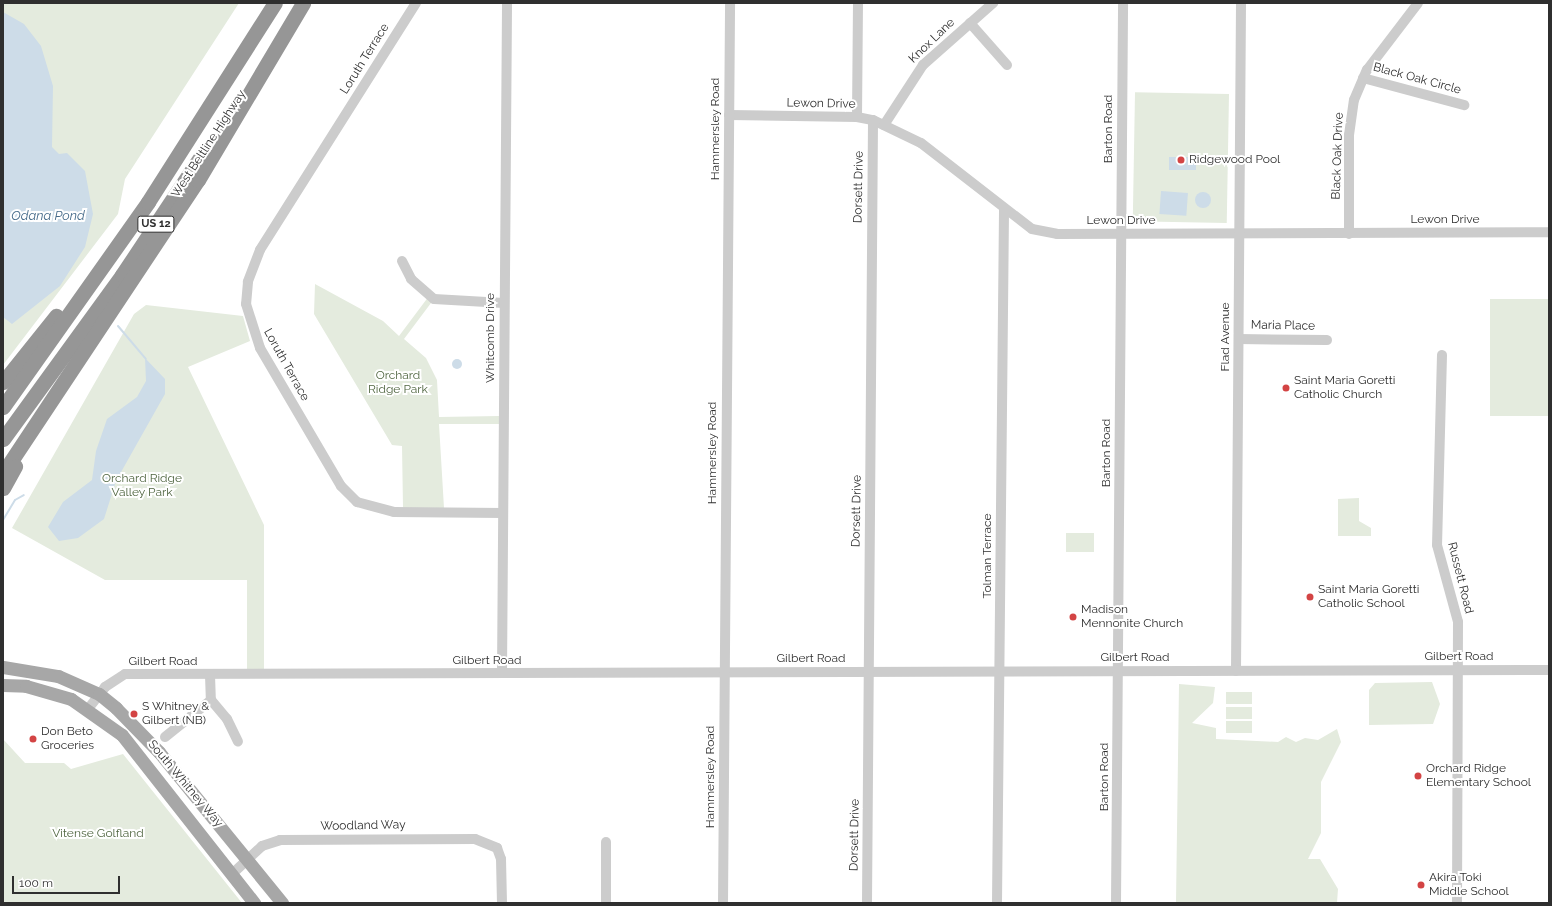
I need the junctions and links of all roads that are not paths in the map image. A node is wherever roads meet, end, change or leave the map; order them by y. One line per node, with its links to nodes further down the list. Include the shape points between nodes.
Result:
1 (275, 3): 19 (highway, West Beltline Highway / US 12)
2 (302, 3): 30 (highway, via 198,180); 33 (highway, West Beltline Highway / US 12, via 122,275)
3 (416, 3): 36 (street, Loruth Terrace, via 260,250 248,282 246,304 260,348 341,486 357,502 394,512)
4 (507, 3): 26 (street, Whitcomb Drive)
5 (730, 3): 15 (street, Hammersley Road)
6 (858, 3): 16 (street)
7 (993, 3): 11 (street, Knox Lane)
8 (1123, 3): 22 (street, Barton Road)
9 (1241, 3): 23 (street, Flad Avenue)
10 (1418, 3): 13 (street, Black Oak Drive)
11 (970, 23): 12 (street); 18 (street, Knox Lane, via 923,65)
12 (1007, 65)
13 (1364, 78): 14 (street, Black Oak Circle); 24 (street, Black Oak Drive, via 1351,117)
14 (1464, 105)
15 (729, 115): 16 (street, Lewon Drive); 45 (street, Hammersley Road)
16 (857, 117): 17 (street, Lewon Drive)
17 (873, 120): 18 (street, Lewon Drive); 42 (street, Dorsett Drive)
18 (884, 125): 20 (street, Lewon Drive, via 921,143)
19 (148, 202): 31 (highway); 32 (highway, West Beltline Highway / US 12)
20 (1004, 210): 22 (street, Lewon Drive, via 1032,229 1057,234); 43 (street, Tolman Terrace)
21 (1549, 232): 24 (street, Lewon Drive)
22 (1122, 234): 23 (street, Lewon Drive); 40 (street, Barton Road)
23 (1240, 234): 24 (street, Lewon Drive); 27 (street, Flad Avenue)
24 (1349, 234)
25 (402, 261): 26 (street, via 412,279 434,299)
26 (504, 303): 36 (street, Whitcomb Drive)
27 (1239, 339): 28 (street, Maria Place); 41 (street, Flad Avenue)
28 (1327, 340)
29 (1442, 356): 38 (street, Russett Road, via 1437,545 1458,622)
30 (78, 360): 34 (highway); 35 (highway, via 62,394)
31 (3, 382)
32 (3, 406)
33 (3, 439)
34 (3, 473)
35 (3, 488)
36 (503, 513): 44 (street, Whitcomb Drive)
37 (3, 667): 48 (main road, South Whitney Way, via 51,674)
38 (1459, 670): 39 (street, Gilbert Road); 41 (street, Gilbert Road); 64 (street, Russett Road)
39 (1549, 670)
40 (1119, 671): 41 (street, Gilbert Road); 43 (street, Gilbert Road); 63 (street, Barton Road)
41 (1236, 671)
42 (869, 672): 43 (street, Gilbert Road); 45 (street, Gilbert Road); 61 (street, Dorsett Drive)
43 (1000, 672): 62 (street, Tolman Terrace)
44 (502, 673): 45 (street, Gilbert Road); 46 (street, Gilbert Road)
45 (724, 673): 60 (street, Hammersley Road)
46 (210, 675): 48 (street, Gilbert Road, via 125,674 114,679); 49 (street)
47 (3, 685): 50 (main road, South Whitney Way, via 49,692)
48 (99, 694): 50 (street, Gilbert Road); 54 (main road, South Whitney Way, via 134,723)
49 (211, 700): 51 (street); 52 (street, via 227,719)
50 (88, 709): 55 (main road, South Whitney Way, via 138,753)
51 (164, 737)
52 (238, 742)
53 (606, 842): 59 (street)
54 (248, 858): 55 (street, Woodland Way); 57 (main road, South Whitney Way); 58 (street, Woodland Way, via 262,846 280,840 429,837 475,839 496,848 499,856)
55 (232, 874): 56 (main road, South Whitney Way)
56 (254, 903)
57 (282, 903)
58 (502, 903)
59 (606, 903)
60 (722, 903)
61 (867, 903)
62 (997, 903)
63 (1116, 903)
64 (1457, 903)

